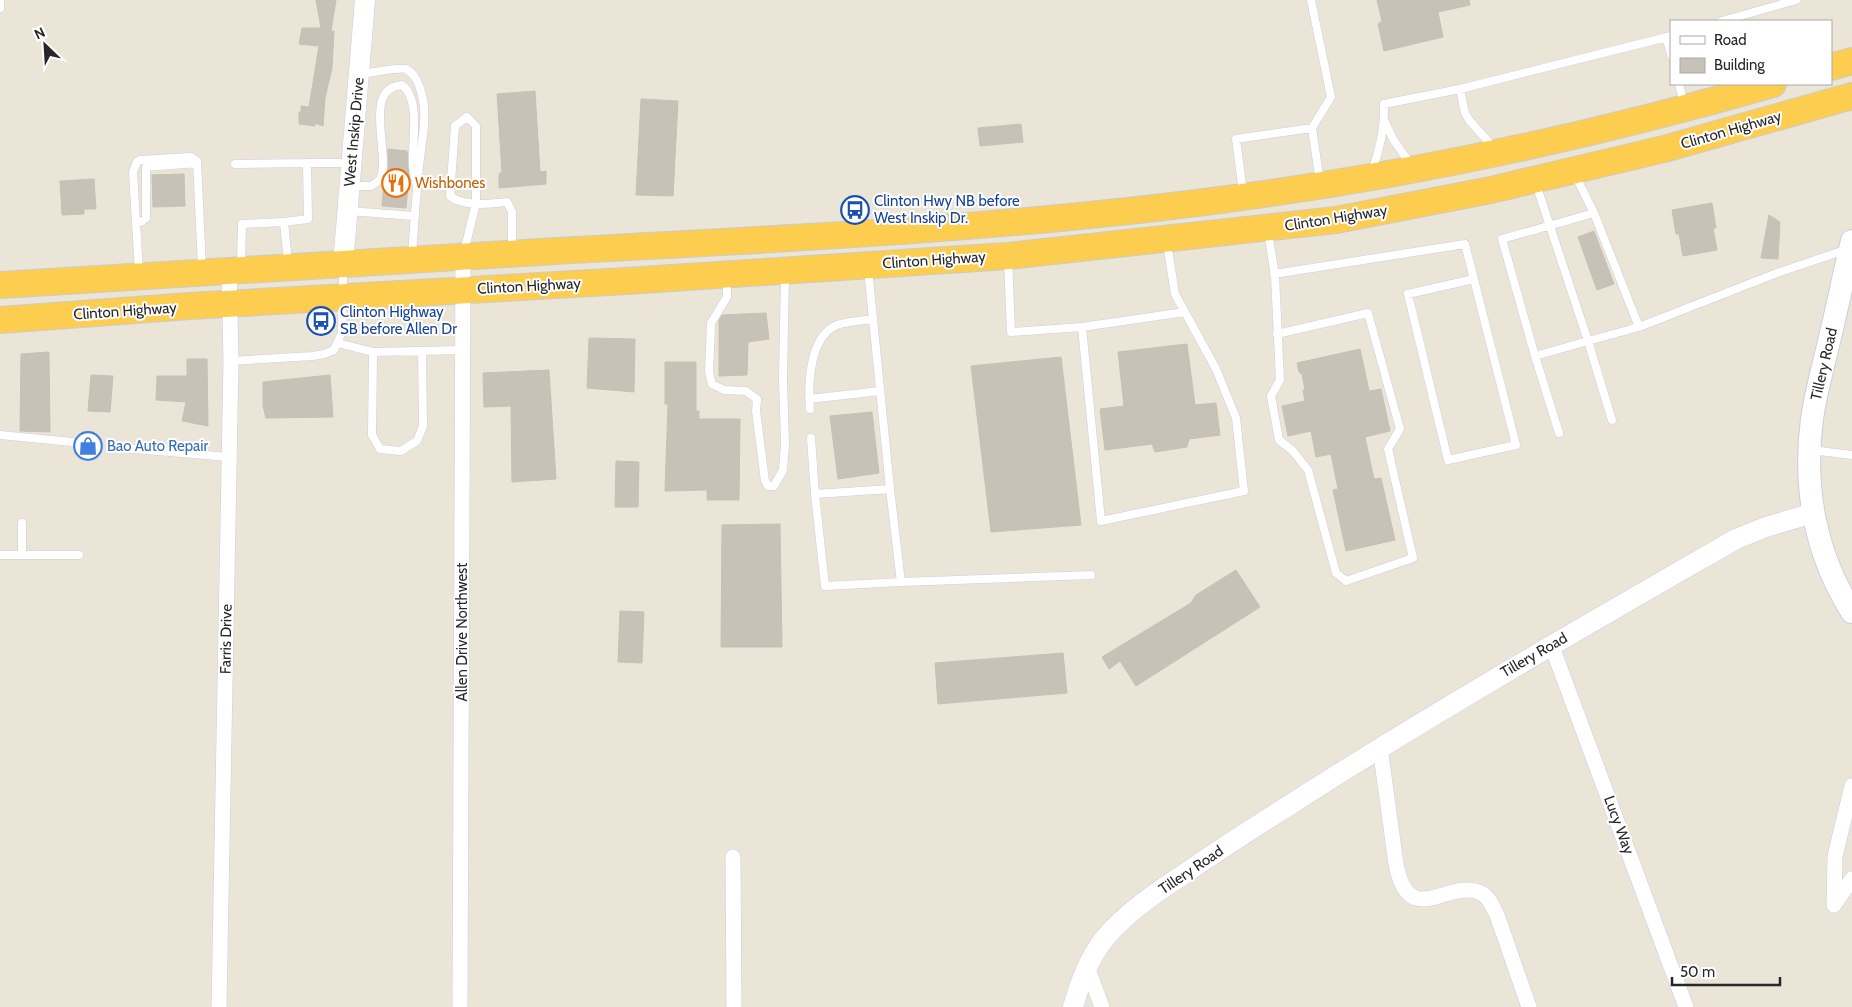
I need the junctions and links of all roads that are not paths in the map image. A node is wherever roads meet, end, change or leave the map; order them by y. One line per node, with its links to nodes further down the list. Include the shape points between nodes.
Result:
1 (0, 0): 5 (lane)
2 (365, 0): 10 (street, West Inskip Drive)
3 (1312, 0): 17 (lane, via 1331,97)
4 (1796, 0): 6 (lane)
5 (0, 8)
6 (1726, 20)
7 (1669, 37): 13 (lane)
8 (1852, 61): 9 (highway)
9 (1832, 67)
10 (358, 74): 21 (street, West Inskip Drive); 30 (lane, via 406,69 419,85 423,134)
11 (1679, 85): 15 (lane)
12 (1770, 85): 15 (highway)
13 (1460, 89): 16 (lane, via 1384,104); 18 (lane, via 1469,120)
14 (1852, 96): 25 (highway, Clinton Highway, via 1664,149)
15 (1686, 109): 18 (highway)
16 (1385, 122): 24 (lane); 26 (lane)
17 (1312, 128): 29 (lane); 31 (lane, via 1236,139)
18 (1498, 153): 23 (highway)
19 (197, 163): 39 (lane, via 146,167 146,218); 39 (lane, via 192,157 137,162 133,172); 55 (lane)
20 (307, 163): 21 (lane); 22 (lane); 38 (lane, via 308,219)
21 (351, 163): 28 (street, West Inskip Drive)
22 (235, 164)
23 (1442, 164): 24 (highway); 32 (highway)
24 (1414, 169): 26 (highway)
25 (1573, 170): 27 (highway, Clinton Highway); 35 (lane)
26 (1370, 178): 29 (highway)
27 (1534, 180): 32 (highway, Clinton Highway); 40 (lane)
28 (349, 186): 30 (lane, via 371,186 380,180 383,167 380,106 386,92 402,85 410,95 413,112 413,168); 34 (street, West Inskip Drive)
29 (1321, 186): 31 (highway)
30 (417, 187): 36 (lane)
31 (1243, 197): 37 (highway)
32 (1448, 198): 41 (highway, Clinton Highway, via 1336,220)
33 (476, 203): 33 (lane, via 476,126 467,117 456,126 450,196 456,201); 46 (lane, via 507,202 512,212); 48 (lane)
34 (347, 211): 36 (lane); 50 (street, West Inskip Drive)
35 (1594, 213): 40 (lane); 68 (lane)
36 (414, 216): 49 (lane)
37 (1053, 218): 43 (highway); 45 (highway)
38 (284, 222): 52 (lane); 54 (lane, via 242,224)
39 (136, 223): 58 (lane)
40 (1550, 225): 70 (lane); 75 (lane, via 1502,239)
41 (1267, 228): 42 (highway, Clinton Highway); 57 (lane)
42 (1166, 239): 45 (highway, Clinton Highway); 64 (lane, via 1175,294)
43 (728, 242): 46 (highway); 56 (highway)
44 (1851, 245): 68 (lane); 86 (main road, Tillery Road, via 1812,418)
45 (1056, 250): 47 (highway, Clinton Highway)
46 (512, 254): 48 (highway)
47 (1008, 256): 51 (highway, Clinton Highway); 67 (lane, via 1011,332)
48 (463, 257): 49 (highway); 61 (street, Allen Drive Northwest)
49 (412, 260): 50 (highway)
50 (343, 264): 52 (highway); 62 (lane)
51 (868, 265): 53 (highway, Clinton Highway); 65 (lane)
52 (288, 268): 54 (highway)
53 (785, 270): 56 (highway, Clinton Highway); 56 (lane, via 785,444 783,470 774,486 768,486 765,481 757,399 746,391 724,390 712,384 709,372 711,323 727,297)
54 (235, 271): 55 (highway); 63 (street, Farris Drive)
55 (202, 273): 58 (highway)
56 (726, 274): 61 (highway, Clinton Highway)
57 (1274, 274): 59 (lane, via 1465,244); 69 (lane)
58 (139, 277): 60 (highway)
59 (1474, 279): 59 (lane, via 1516,445 1448,460 1408,294)
60 (0, 285)
61 (464, 289): 62 (highway, Clinton Highway); 72 (street, Allen Drive Northwest)
62 (342, 296): 63 (highway, Clinton Highway); 71 (lane, via 342,332)
63 (230, 304): 66 (highway, Clinton Highway); 76 (street, Farris Drive)
64 (1185, 312): 67 (lane); 67 (lane, via 1216,369 1236,418 1244,491 1100,520)
65 (872, 319): 77 (lane); 78 (lane, via 837,326 823,338 812,360)
66 (0, 320)
67 (1082, 327)
68 (1639, 327): 70 (lane)
69 (1277, 334): 69 (lane, via 1280,380 1271,396 1279,440 1308,470 1336,573 1346,582 1413,558 1388,449 1400,430 1368,314)
70 (1588, 341): 75 (lane); 80 (lane)
71 (338, 343): 74 (lane); 76 (lane, via 334,350 324,354)
72 (463, 350): 73 (lane); 106 (street, Allen Drive Northwest)
73 (422, 351): 74 (lane); 74 (lane, via 424,426 417,441 401,450 380,448 372,435)
74 (373, 352)
75 (1535, 356): 81 (lane)
76 (231, 361): 88 (street, Farris Drive)
77 (880, 391): 78 (lane); 89 (lane)
78 (809, 399): 79 (lane)
79 (810, 410)
80 (1612, 420)
81 (1559, 433)
82 (0, 434): 84 (lane)
83 (811, 438): 90 (lane)
84 (72, 442)
85 (110, 447): 88 (lane)
86 (1810, 450): 87 (lane); 91 (main road, Tillery Road, via 1809,485)
87 (1852, 455)
88 (229, 458): 105 (street, Farris Drive)
89 (890, 489): 90 (lane); 97 (lane)
90 (815, 494): 97 (lane, via 825,586)
91 (1813, 513): 98 (main road, via 1834,579); 99 (street, Tillery Road, via 1736,540)
92 (22, 523): 94 (lane)
93 (0, 555): 94 (lane)
94 (22, 555): 95 (lane)
95 (79, 555)
96 (1091, 575): 97 (lane)
97 (901, 582)
98 (1852, 612)
99 (1551, 644): 100 (street, Tillery Road); 111 (street, Lucy Way)
100 (1380, 747): 104 (street, Tillery Road, via 1146,899 1111,931); 110 (street, via 1399,880 1405,890 1416,898 1429,900 1472,890 1483,894 1497,915)
101 (1852, 786): 103 (street, via 1836,856 1834,905)
102 (733, 857): 107 (street)
103 (1852, 879)
104 (1087, 967): 108 (street, Tillery Road); 109 (street)
105 (219, 1007)
106 (460, 1007)
107 (734, 1007)
108 (1073, 1007)
109 (1102, 1007)
110 (1528, 1007)
111 (1686, 1007)

